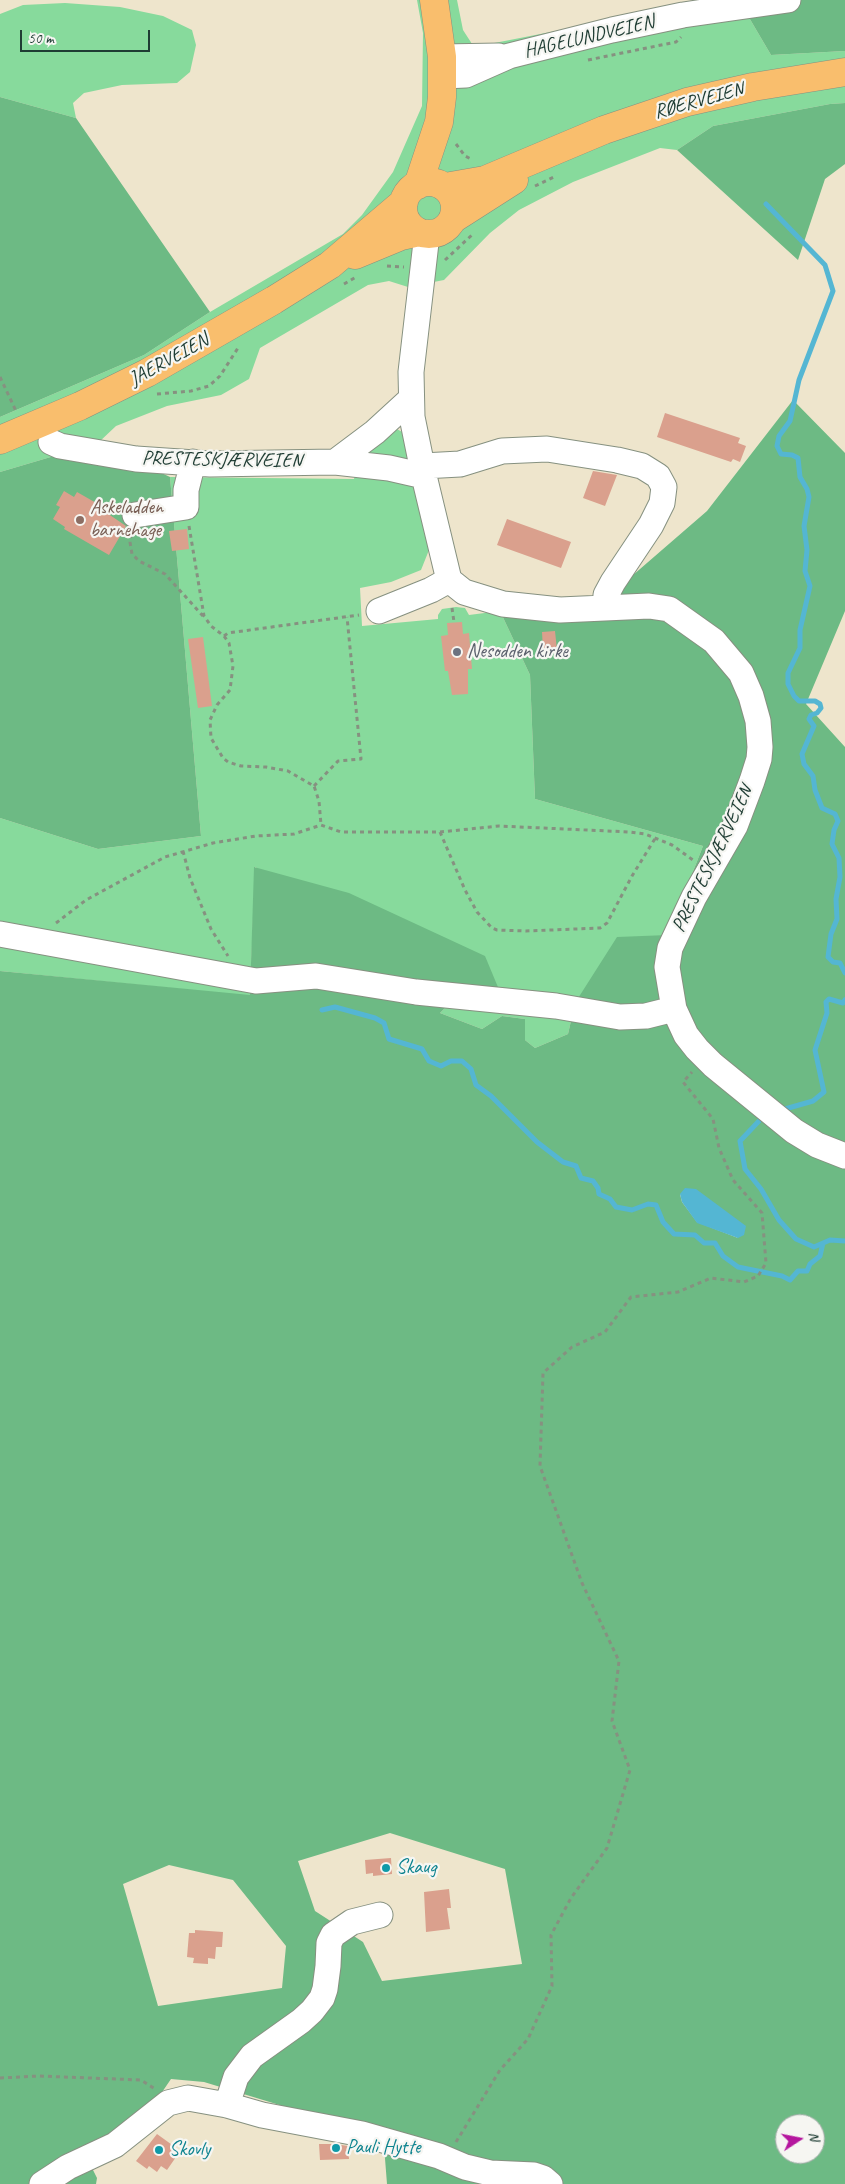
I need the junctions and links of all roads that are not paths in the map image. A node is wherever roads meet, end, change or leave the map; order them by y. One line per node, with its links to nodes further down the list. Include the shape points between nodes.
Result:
1 (434, 0): 4 (main road)
2 (788, 0): 3 (street, HAGELUNDVEIEN)
3 (659, 10): 4 (street, HAGELUNDVEIEN, via 509,56 466,75)
4 (442, 67): 7 (main road, via 439,122 442,164)
5 (845, 72): 6 (main road, RØERVEIEN, via 762,85 687,102 604,130)
6 (559, 162): 7 (main road, RØERVEIEN); 8 (main road, RØERVEIEN)
7 (427, 190): 8 (main road, via 455,201); 9 (main road, via 405,219); 10 (main road, JAERVEIEN)
8 (453, 219): 9 (main road, via 445,229)
9 (423, 233): 10 (main road, JAERVEIEN, via 401,236); 11 (street)
10 (330, 265): 12 (main road, JAERVEIEN, via 147,373)
11 (411, 399): 15 (street, via 376,432); 16 (street)
12 (0, 440)
13 (51, 442): 14 (street, PRESTESKJÆRVEIEN, via 136,459)
14 (193, 462): 15 (street, PRESTESKJÆRVEIEN); 17 (street, via 186,490 186,507)
15 (335, 462): 16 (street, PRESTESKJÆRVEIEN)
16 (423, 471): 18 (street); 19 (street, PRESTESKJÆRVEIEN, via 502,452 547,449 642,466 658,476 664,487 662,503 613,582 606,595)
17 (134, 515)
18 (449, 580): 19 (street, PRESTESKJÆRVEIEN, via 464,592 503,604 560,610); 20 (street)
19 (605, 607): 22 (street, PRESTESKJÆRVEIEN, via 669,609 714,641 740,673 758,721 759,759 735,826 679,925 670,948 668,967)
20 (379, 611)
21 (0, 934): 22 (street, via 256,981 316,976 416,992 620,1016 646,1016)
22 (674, 1009): 23 (street, PRESTESKJÆRVEIEN, via 686,1035 705,1057 794,1131)
23 (845, 1156)
24 (380, 1915): 25 (street, via 352,1922 333,1935 329,1943 322,1998 302,2021 252,2056 236,2077)
25 (227, 2105): 26 (street, via 188,2098 168,2103 115,2145 68,2167); 27 (street, via 362,2134 490,2173 534,2175)
26 (42, 2184)
27 (550, 2184)

